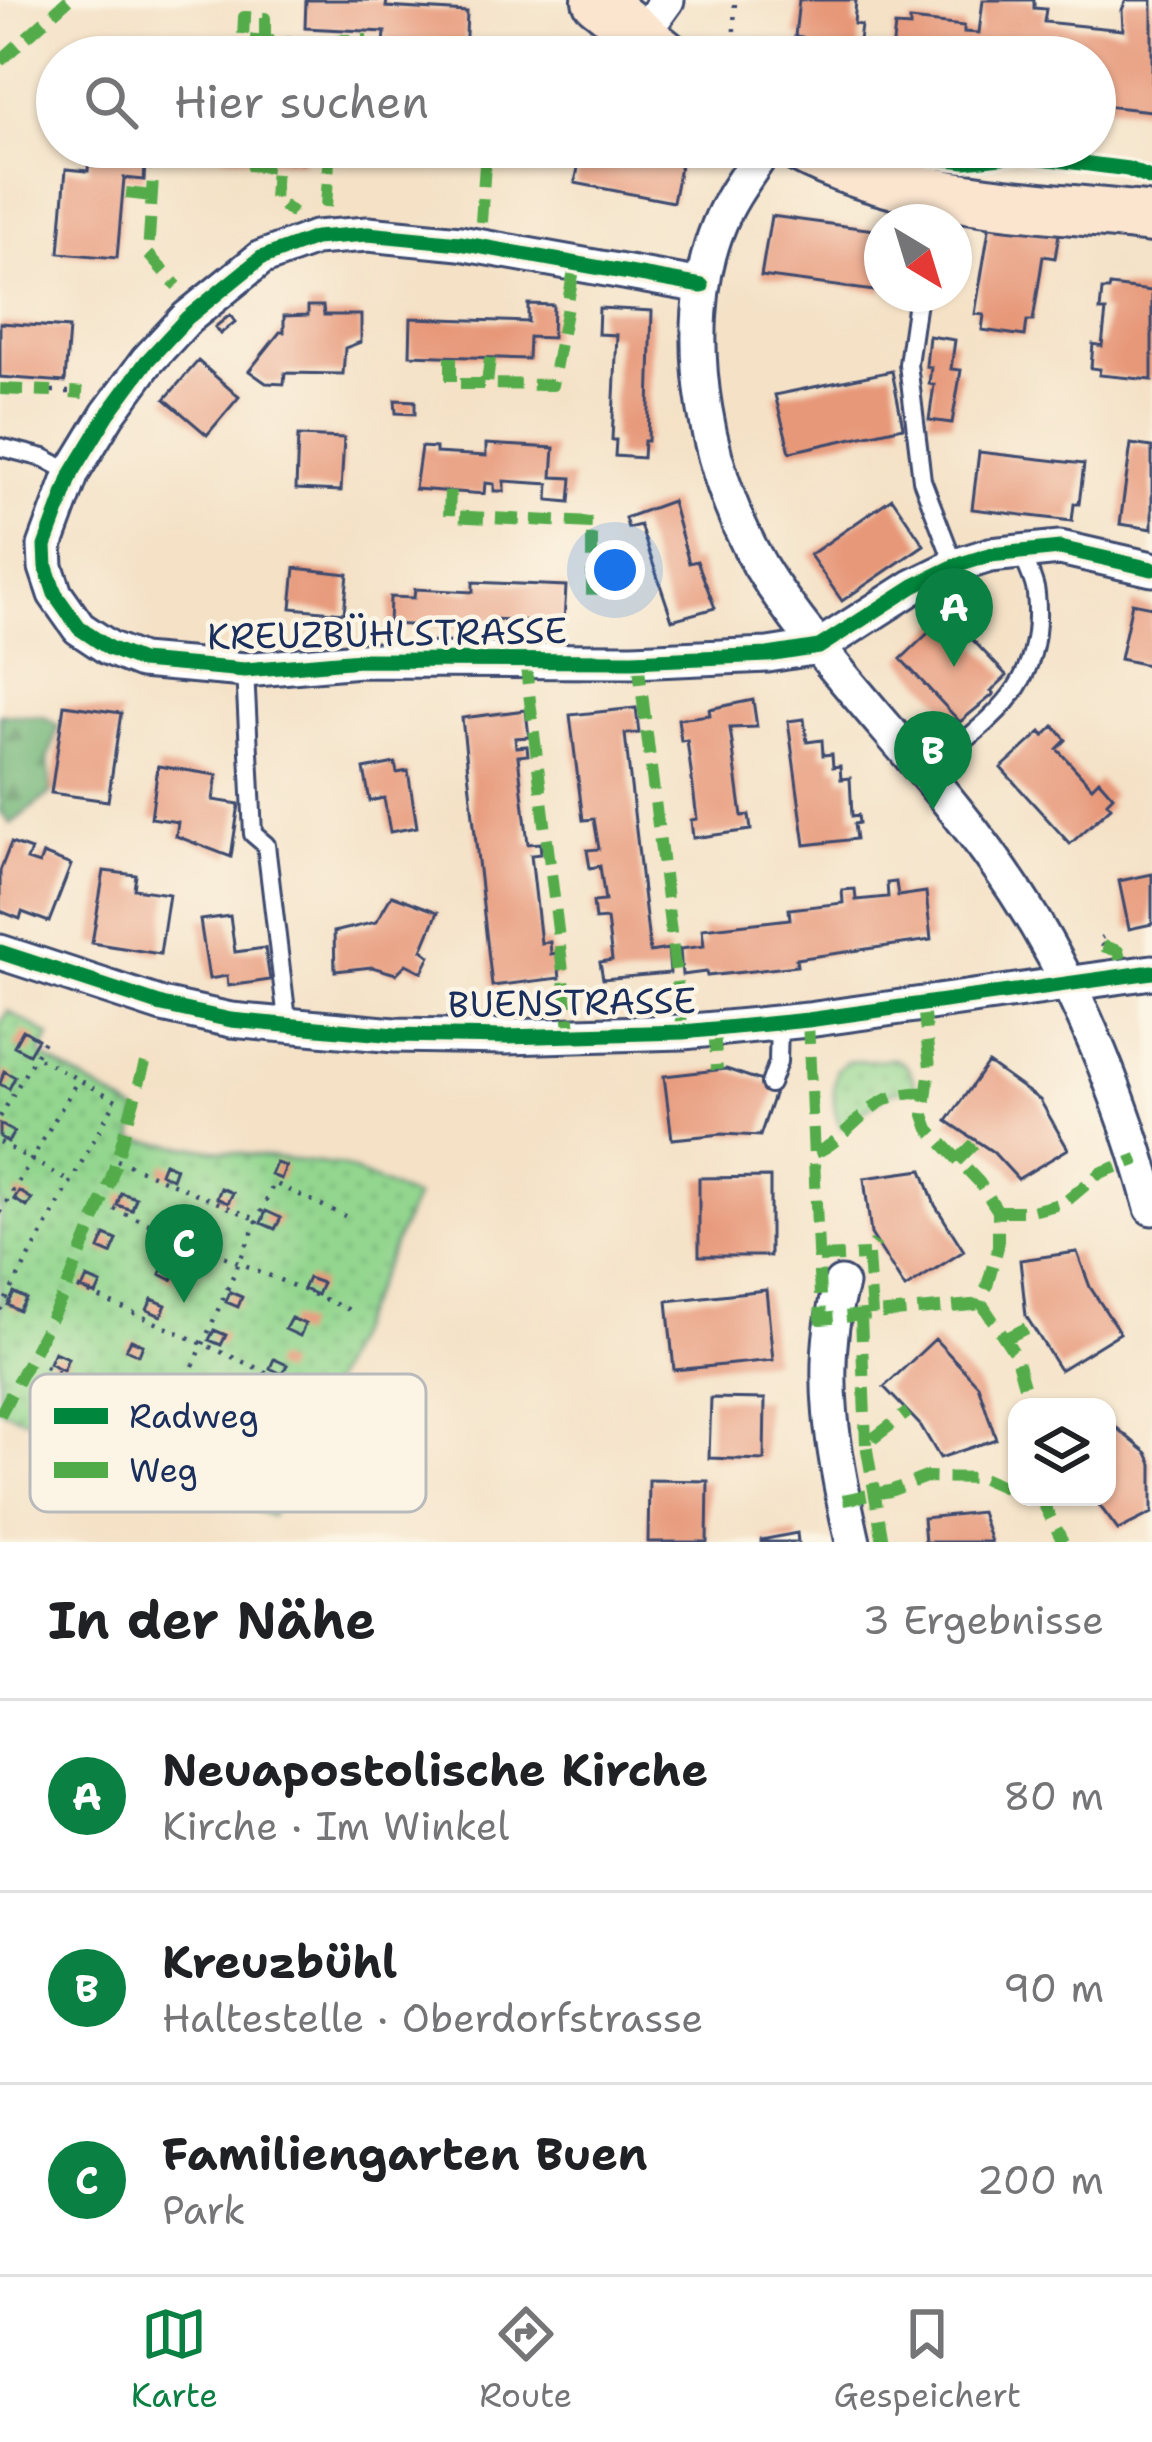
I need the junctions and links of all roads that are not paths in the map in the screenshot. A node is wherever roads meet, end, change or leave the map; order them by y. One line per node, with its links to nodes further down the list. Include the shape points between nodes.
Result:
1 (598, 0): 2 (main road)
2 (659, 31)
3 (753, 168): 6 (street, via 718,226)
4 (850, 168): 5 (main road, via 923,189)
5 (1152, 218)
6 (702, 286): 9 (street, KREUZBÜHLSTRASSE, via 460,243 315,238 261,258 187,318 108,414); 13 (street, via 703,396 718,468 759,563)
7 (915, 312): 11 (lane, via 908,364 922,480)
8 (0, 447): 9 (lane)
9 (72, 473): 14 (street, KREUZBÜHLSTRASSE, via 45,546 65,612 109,648 141,661)
10 (1022, 550): 11 (street); 12 (street, via 1060,548); 15 (lane, via 1037,612 1022,687)
11 (955, 566): 13 (street)
12 (1152, 568)
13 (819, 647): 14 (street, KREUZBÜHLSTRASSE, via 633,661 360,660); 15 (street)
14 (245, 670): 20 (lane, via 253,834 266,845)
15 (926, 773): 18 (street, via 1014,890)
16 (0, 952): 20 (street, BUENSTRASSE, via 162,1005)
17 (1152, 972): 18 (street, BUENSTRASSE)
18 (1066, 983): 19 (street, BUENSTRASSE); 22 (street, via 1117,1098)
19 (778, 1023): 20 (street, BUENSTRASSE, via 571,1037); 21 (lane)
20 (288, 1028)
21 (770, 1084)
22 (1152, 1208)
23 (842, 1284): 24 (street, via 831,1319 831,1443)
24 (853, 1542)

